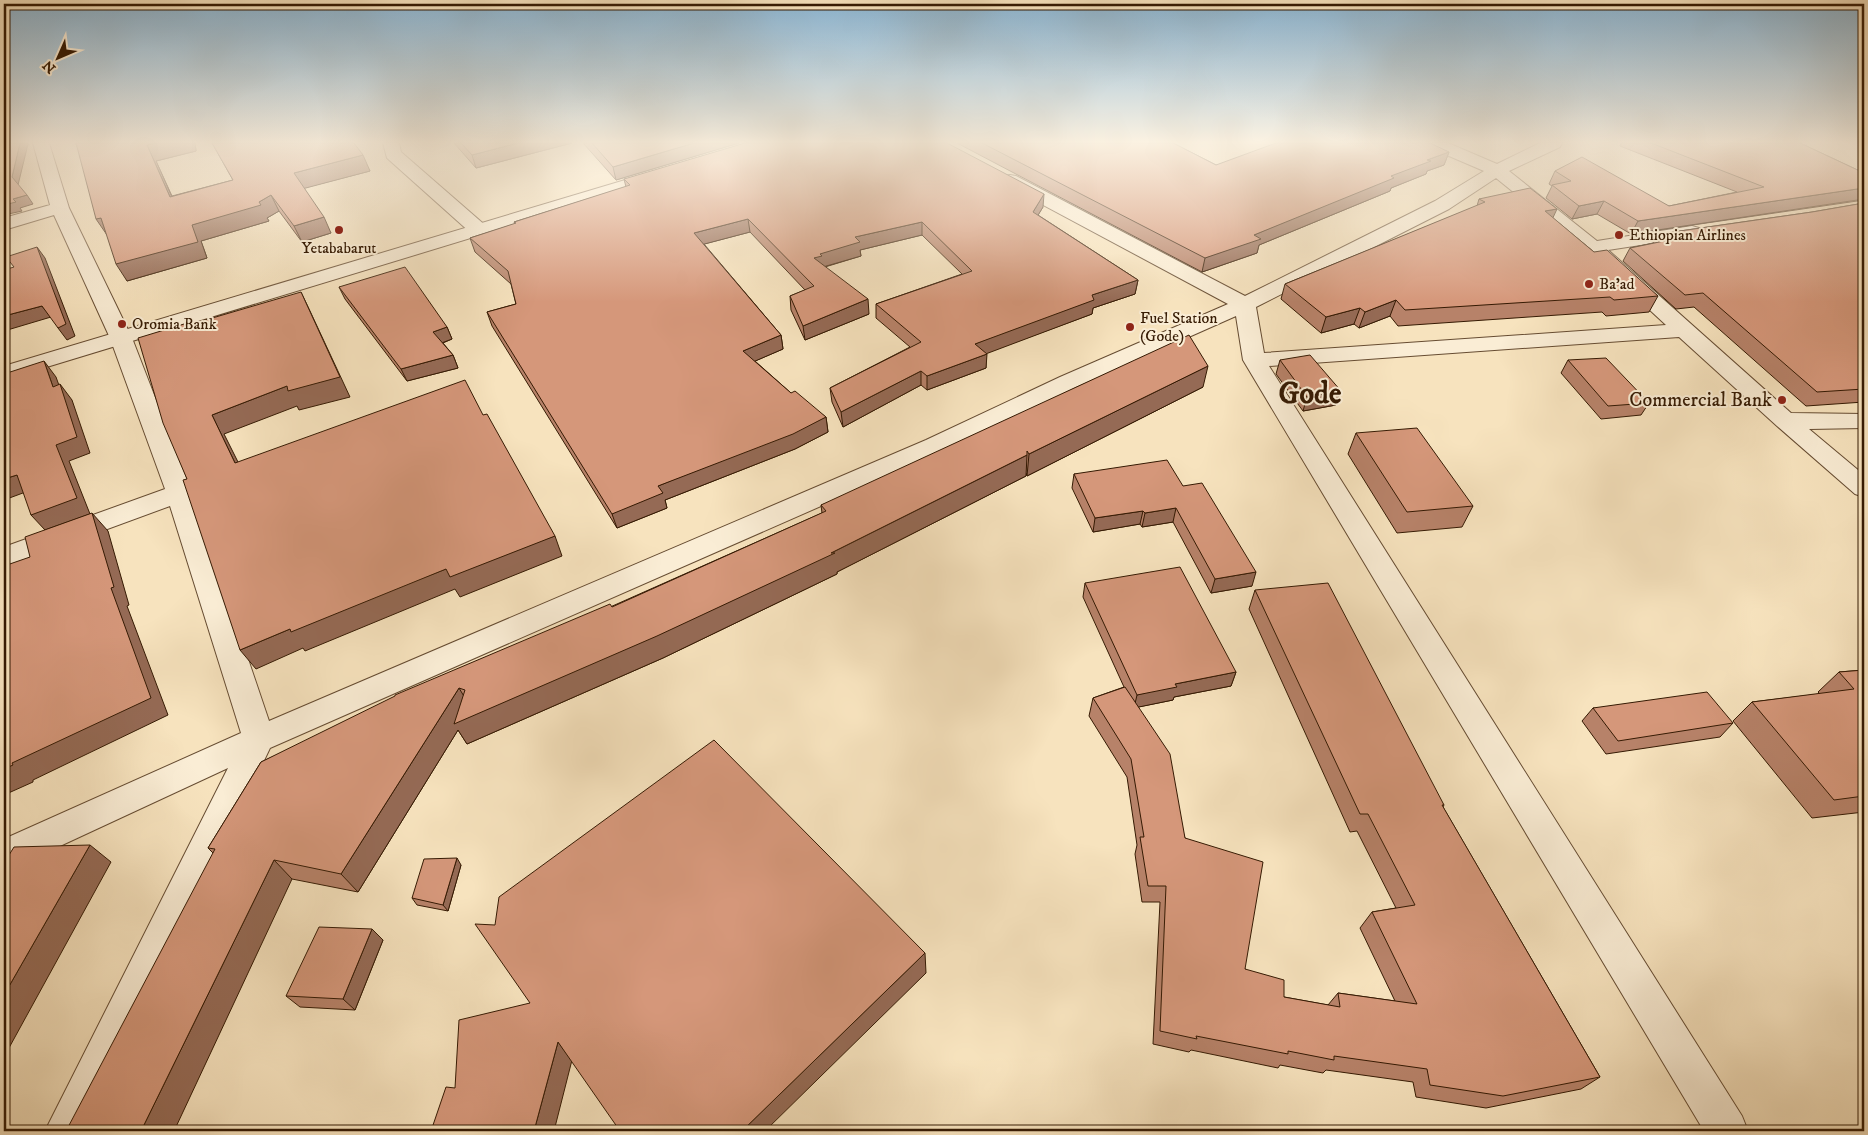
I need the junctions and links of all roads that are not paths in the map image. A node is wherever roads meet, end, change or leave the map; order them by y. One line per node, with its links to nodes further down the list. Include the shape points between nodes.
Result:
1 (56, 196): 7 (street)
2 (441, 196): 9 (street)
3 (590, 196): 9 (street)
4 (1039, 196): 12 (street)
5 (1456, 196): 12 (street)
6 (1529, 196): 11 (street)
7 (60, 208): 8 (street); 14 (street)
8 (4, 224)
9 (479, 230): 14 (street)
10 (1712, 230): 11 (street)
11 (1593, 247): 13 (street)
12 (1245, 304): 15 (street); 22 (street, via 1068,382 935,446)
13 (1684, 330): 15 (street); 17 (street)
14 (121, 338): 16 (street); 20 (street)
15 (1254, 360): 25 (street)
16 (4, 373)
17 (1785, 421): 18 (street); 19 (street)
18 (1864, 421)
19 (1864, 488)
20 (179, 493): 21 (street); 22 (street)
21 (4, 556)
22 (259, 739): 23 (street); 24 (street)
23 (4, 856)
24 (66, 1131)
25 (1727, 1131)

